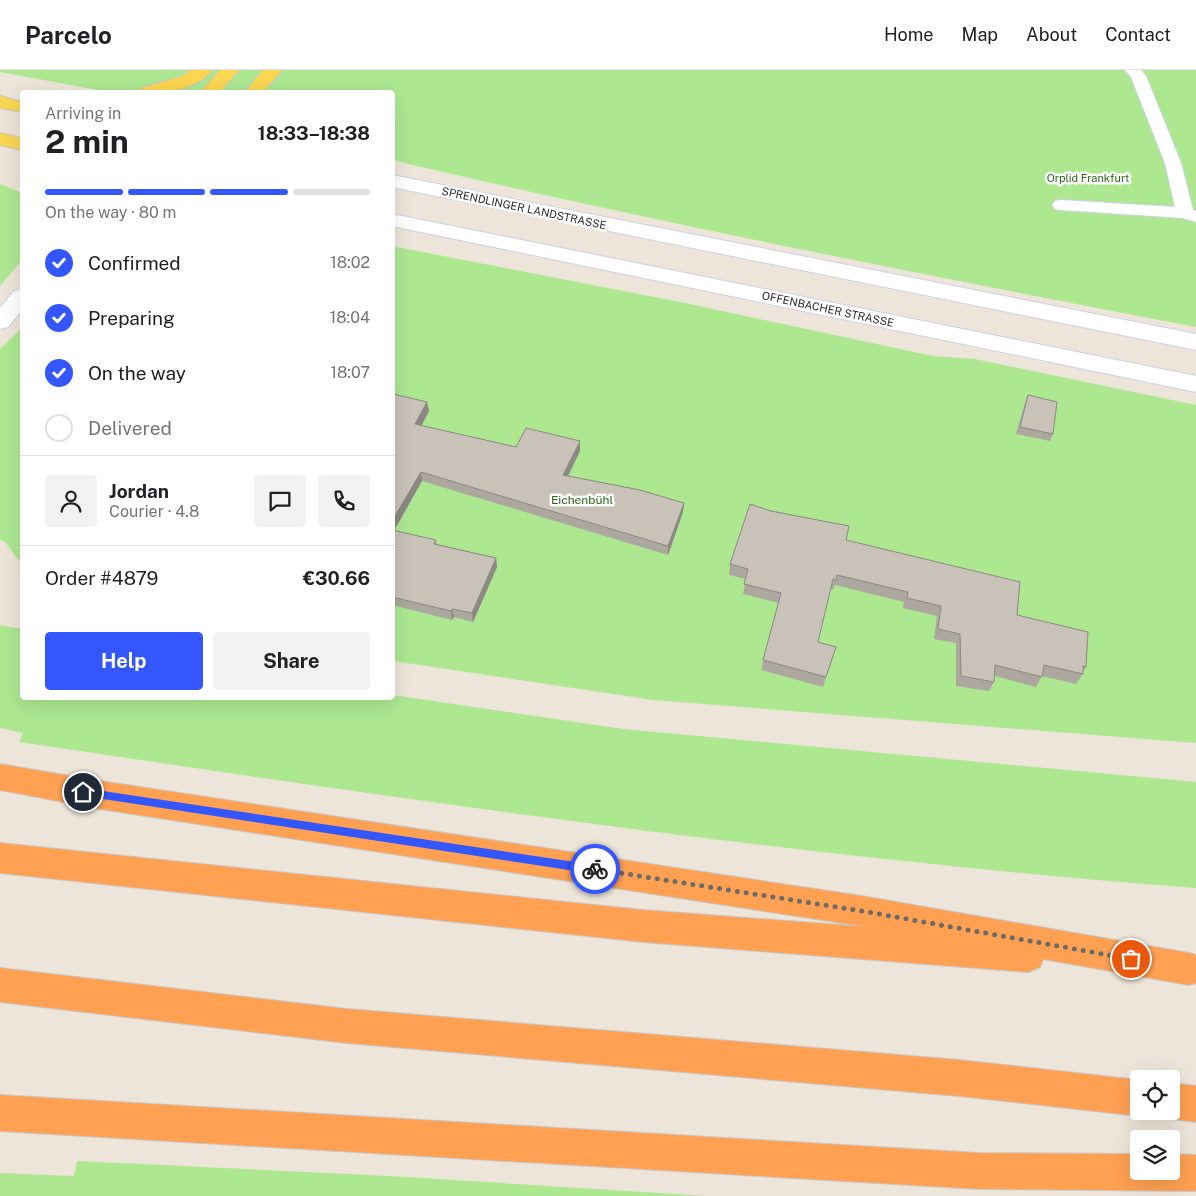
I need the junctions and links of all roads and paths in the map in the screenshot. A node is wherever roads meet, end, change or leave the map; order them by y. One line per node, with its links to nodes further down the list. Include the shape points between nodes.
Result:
1 (203, 70): 4 (main road, via 188,80)
2 (230, 70): 5 (main road)
3 (1133, 70): 12 (lane, via 1173,163)
4 (155, 90)
5 (212, 90)
6 (0, 102): 7 (main road)
7 (20, 107)
8 (0, 139): 9 (main road)
9 (20, 144)
10 (395, 182): 16 (main road, SPRENDLINGER LANDSTRASSE)
11 (1061, 205): 12 (lane)
12 (1190, 215)
13 (395, 221): 17 (main road, OFFENBACHER STRASSE)
14 (20, 298): 15 (main road)
15 (0, 322)
16 (1196, 342)
17 (1196, 384)
18 (0, 777): 20 (highway, via 862,911)
19 (0, 858): 20 (highway, via 643,926)
20 (1192, 969)
21 (0, 985): 22 (highway, via 347,1026 959,1078)
22 (1130, 1097)
23 (1180, 1102): 24 (highway)
24 (1196, 1104)
25 (0, 1113): 26 (highway, via 979,1171)
26 (1196, 1173)

